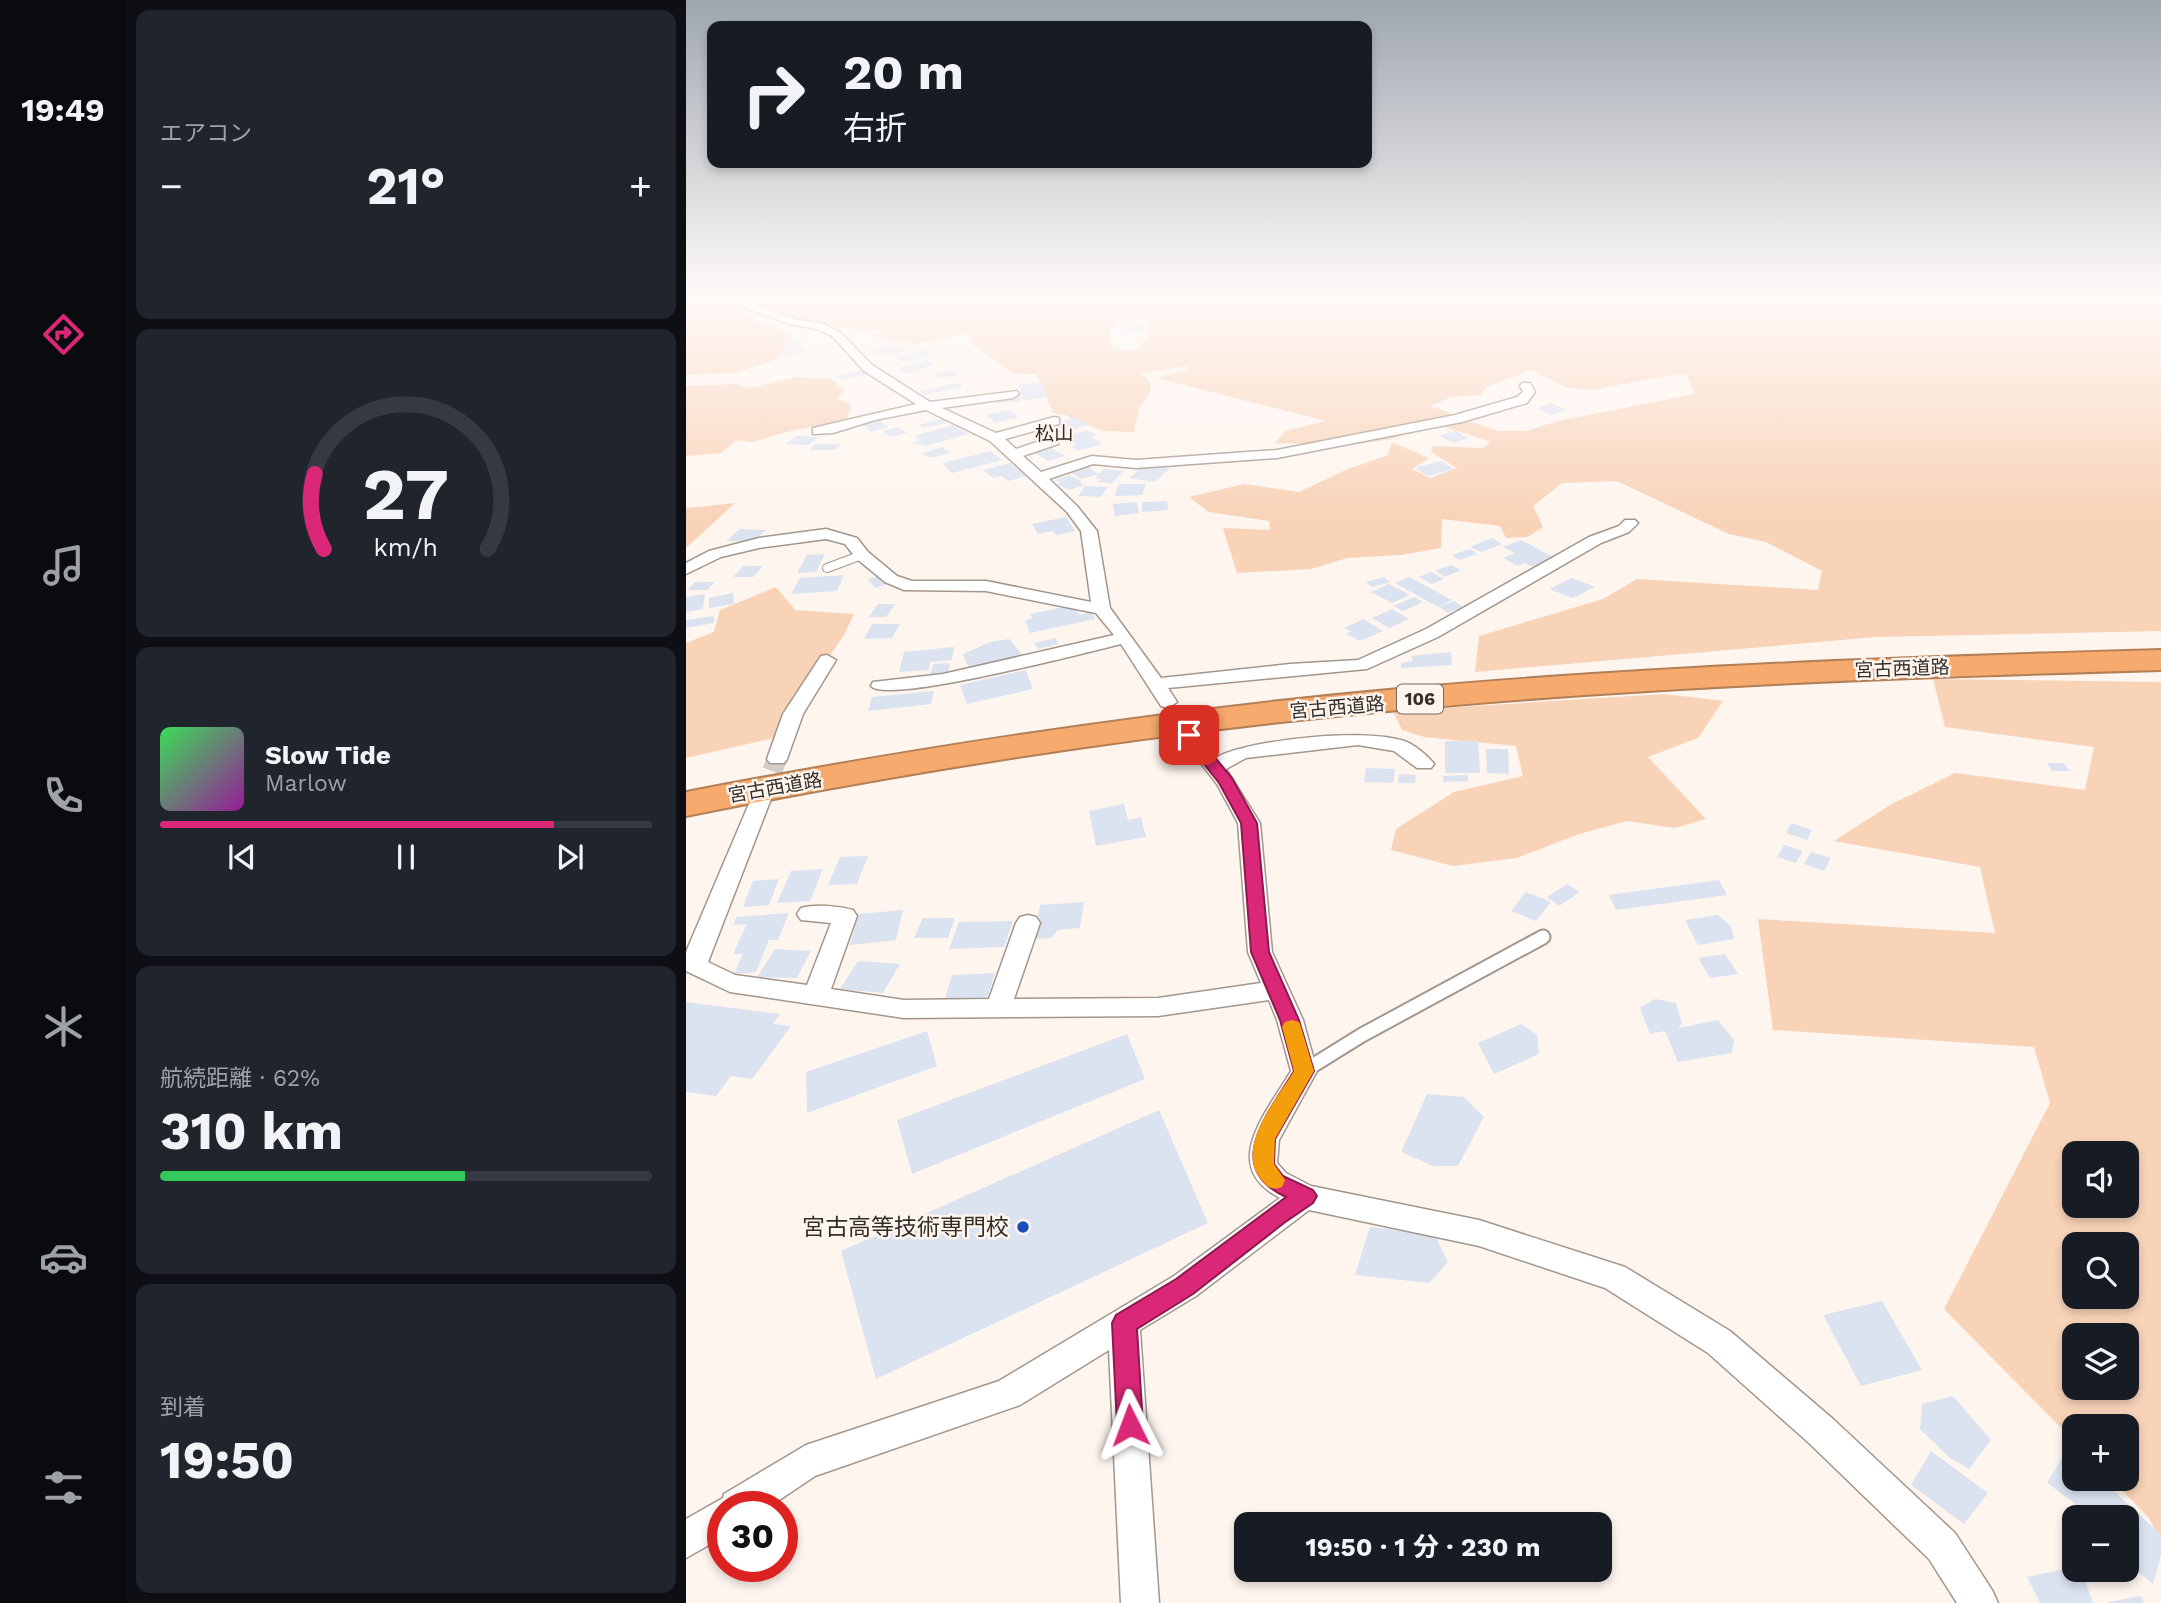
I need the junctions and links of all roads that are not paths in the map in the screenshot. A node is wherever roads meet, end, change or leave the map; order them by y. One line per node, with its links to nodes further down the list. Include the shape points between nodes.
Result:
1 (872, 370): 4 (street)
2 (1526, 387): 10 (street, via 1529,392 1522,400 1457,419 1277,454 1192,463 1092,460)
3 (1013, 394): 4 (street)
4 (926, 405): 6 (street, via 850,421 835,430); 7 (street)
5 (1054, 421): 7 (street)
6 (818, 430)
7 (995, 438): 9 (street)
8 (1054, 441): 9 (street)
9 (1014, 454): 10 (street)
10 (1039, 477): 15 (street, via 1089,531)
11 (1630, 523): 20 (street, via 1432,632 1361,665)
12 (862, 555): 13 (lane); 14 (street, via 852,541 827,534 801,536 715,554); 15 (street, via 891,579 910,586 986,586)
13 (827, 568)
14 (686, 569)
15 (1102, 609): 16 (street)
16 (1125, 638): 20 (street); 21 (street, via 943,680)
17 (2161, 649): 27 (highway, 宮古西道路 / 106, via 2018,650 1726,664 1555,674 1298,698 1036,730)
18 (827, 660): 24 (street, via 793,714)
19 (2161, 660): 29 (highway, 宮古西道路 / 106, via 1741,676 1299,710 1033,744)
20 (1157, 684): 22 (street)
21 (880, 686)
22 (1168, 702)
23 (1189, 735): 26 (street)
24 (777, 759)
25 (1424, 764): 26 (street, via 1400,746 1357,739 1241,753)
26 (1214, 766): 34 (street, via 1249,823 1260,952)
27 (686, 788)
28 (761, 799): 33 (street)
29 (686, 804)
30 (809, 914): 35 (street, via 845,916)
31 (1028, 923): 36 (street)
32 (1543, 937): 37 (lane)
33 (691, 963): 35 (street, via 730,983)
34 (1276, 990): 36 (street, via 1158,1007); 37 (street)
35 (816, 996): 36 (street, via 904,1009)
36 (998, 1010)
37 (1304, 1071): 38 (street, via 1265,1139 1263,1166 1276,1182)
38 (1306, 1196): 39 (street, via 1185,1286); 44 (street, via 1479,1233 1614,1277 1719,1342 1821,1431 1942,1546)
39 (1124, 1323): 40 (street, via 1008,1394 806,1462); 43 (street)
40 (762, 1491)
41 (707, 1526): 42 (street)
42 (686, 1540)
43 (1140, 1603)
44 (1979, 1603)

